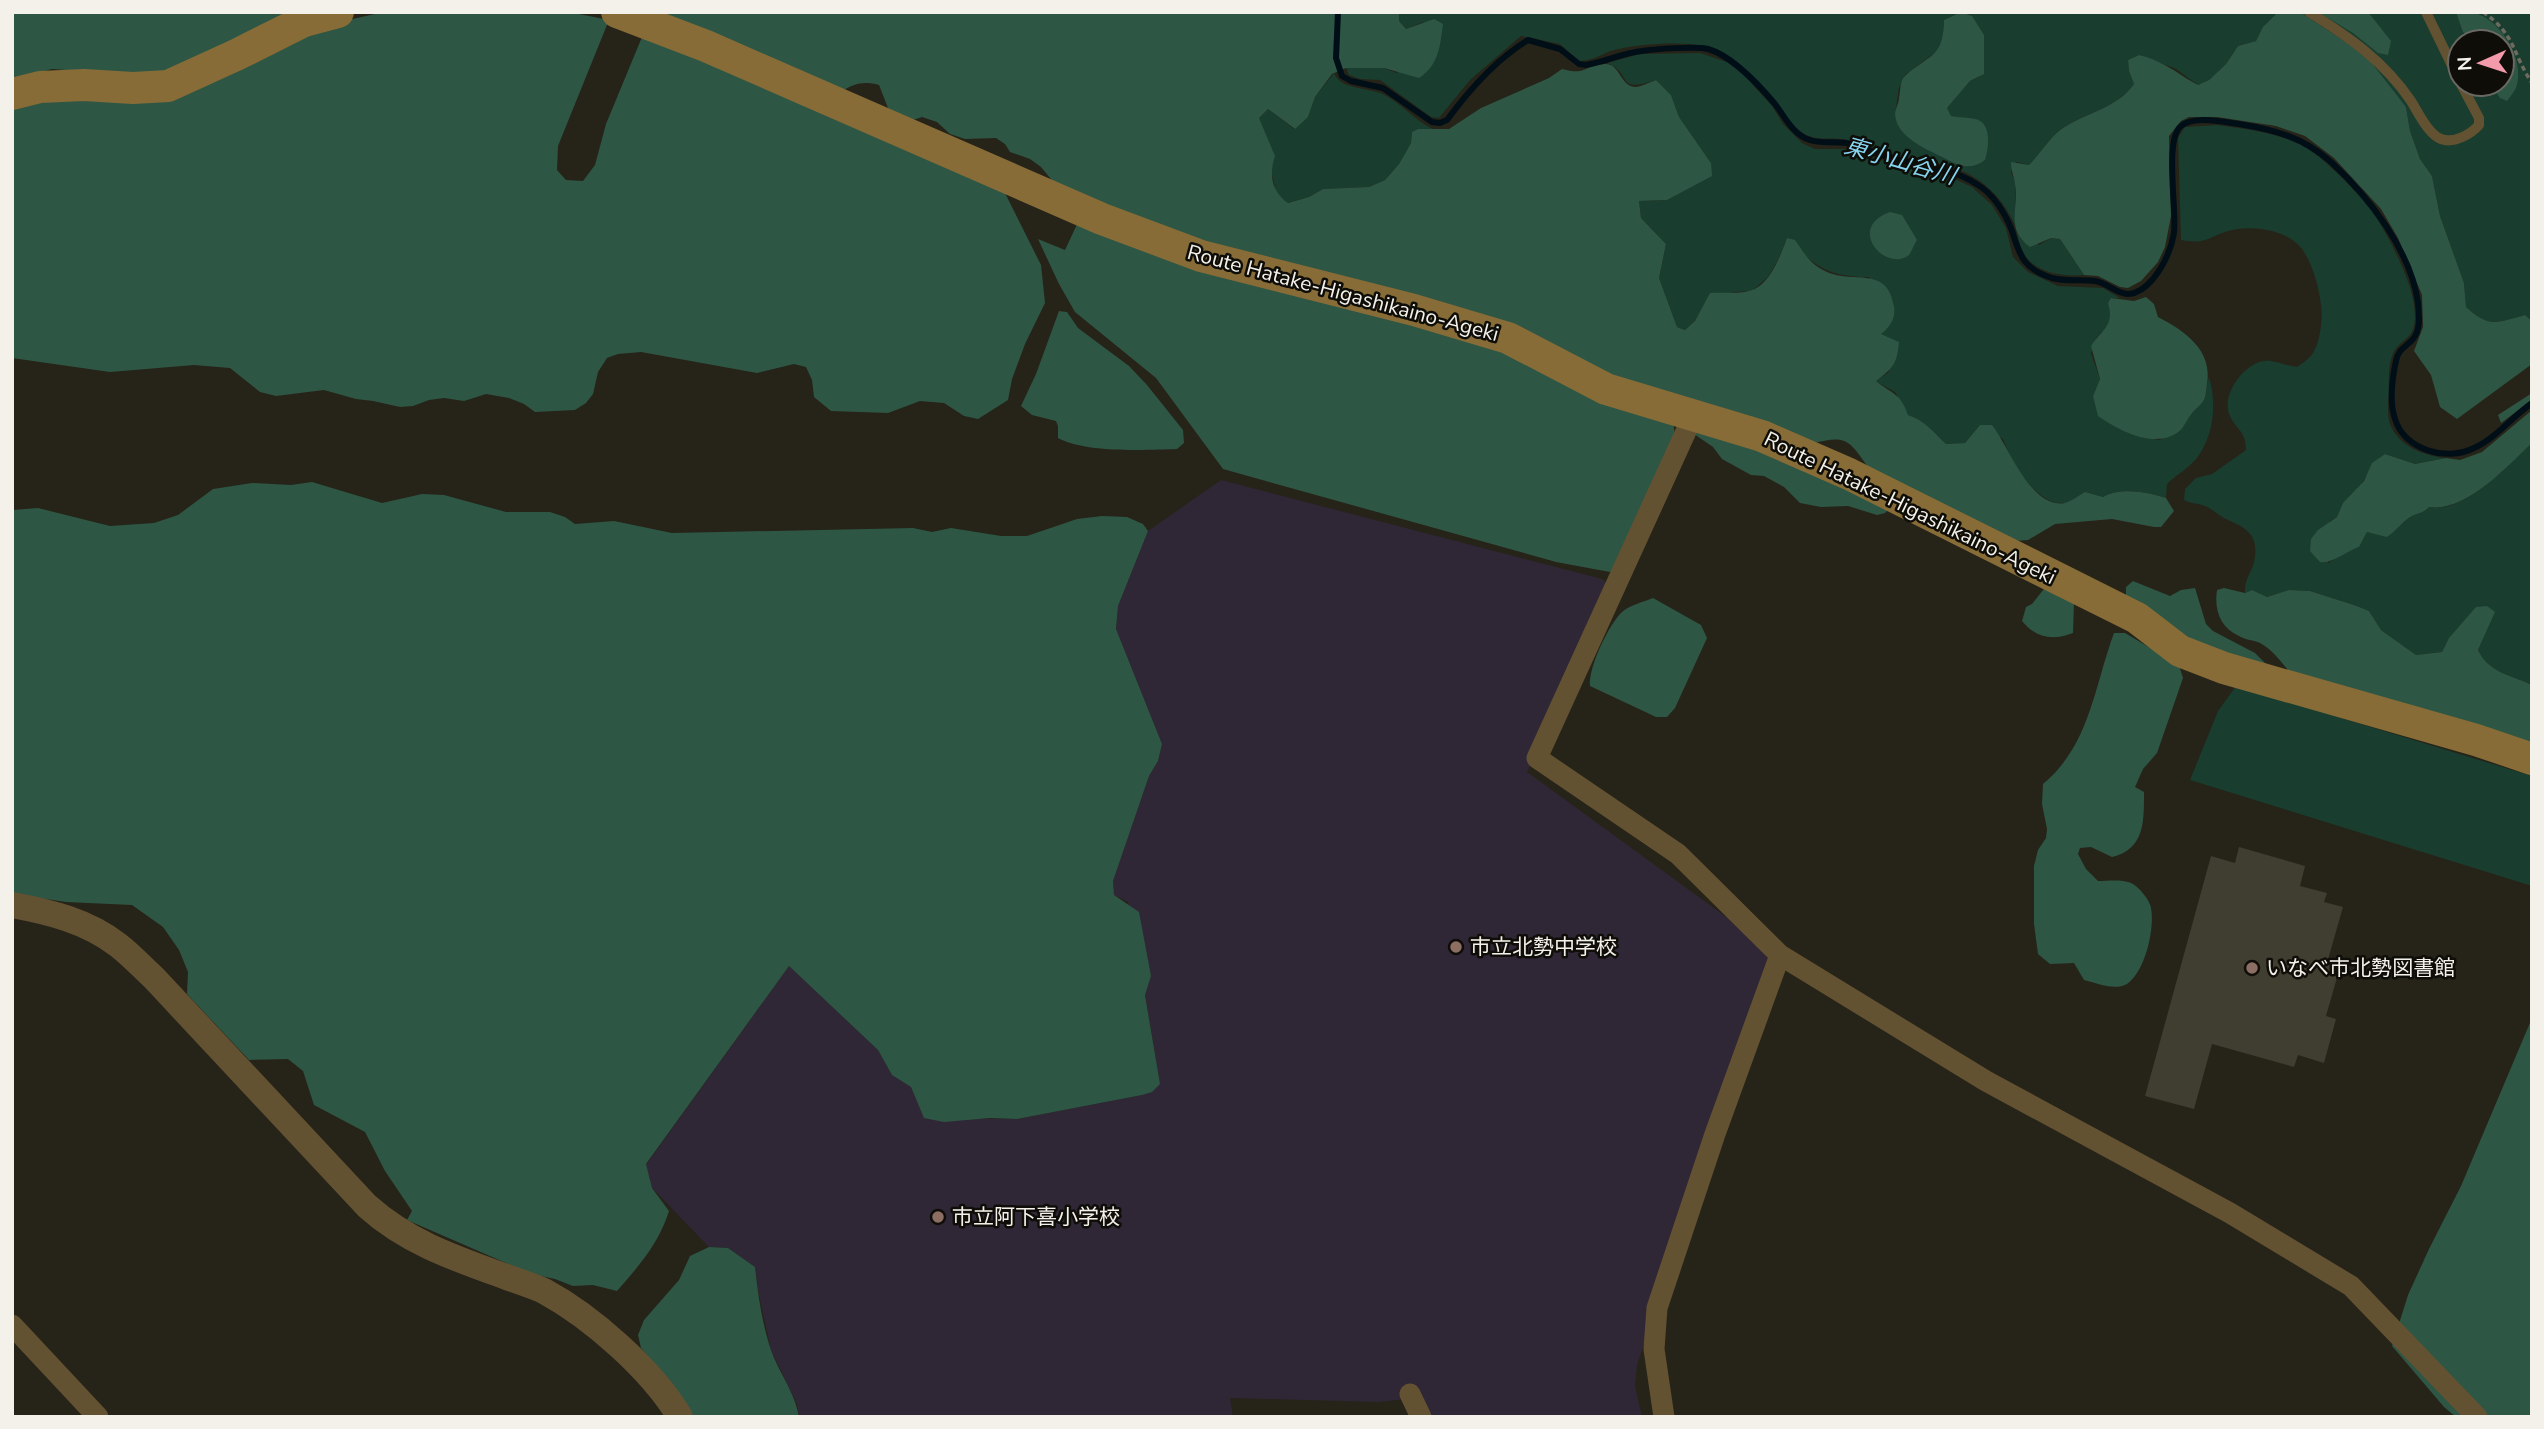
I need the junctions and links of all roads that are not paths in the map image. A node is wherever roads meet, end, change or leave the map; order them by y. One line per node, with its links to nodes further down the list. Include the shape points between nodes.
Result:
1 (338, 12): 6 (main road, via 304,21 168,86 84,85)
2 (617, 12): 8 (main road, Route Hatake-Higashikaino-Ageki, via 706,46 1102,219 1201,256 1508,338 1606,390)
3 (2309, 12): 7 (lane, via 2379,61 2441,139 2471,134 2479,125)
4 (2426, 12): 5 (lane)
5 (2446, 54)
6 (12, 93)
7 (2468, 98)
8 (1693, 416): 9 (main road, Route Hatake-Higashikaino-Ageki, via 1762,436 1849,474 2137,618 2180,652); 11 (street, via 1537,758 1678,854)
9 (2532, 759)
10 (12, 905): 15 (street, via 85,925 118,945 388,1225 412,1240 543,1291 579,1314 638,1363 666,1393)
11 (1780, 956): 17 (street, via 1657,1308 1654,1349); 18 (street, via 1986,1080 2230,1213 2351,1286)
12 (12, 1325): 14 (street)
13 (1410, 1394): 16 (street)
14 (98, 1417)
15 (680, 1417)
16 (1421, 1417)
17 (1664, 1417)
18 (2477, 1417)

